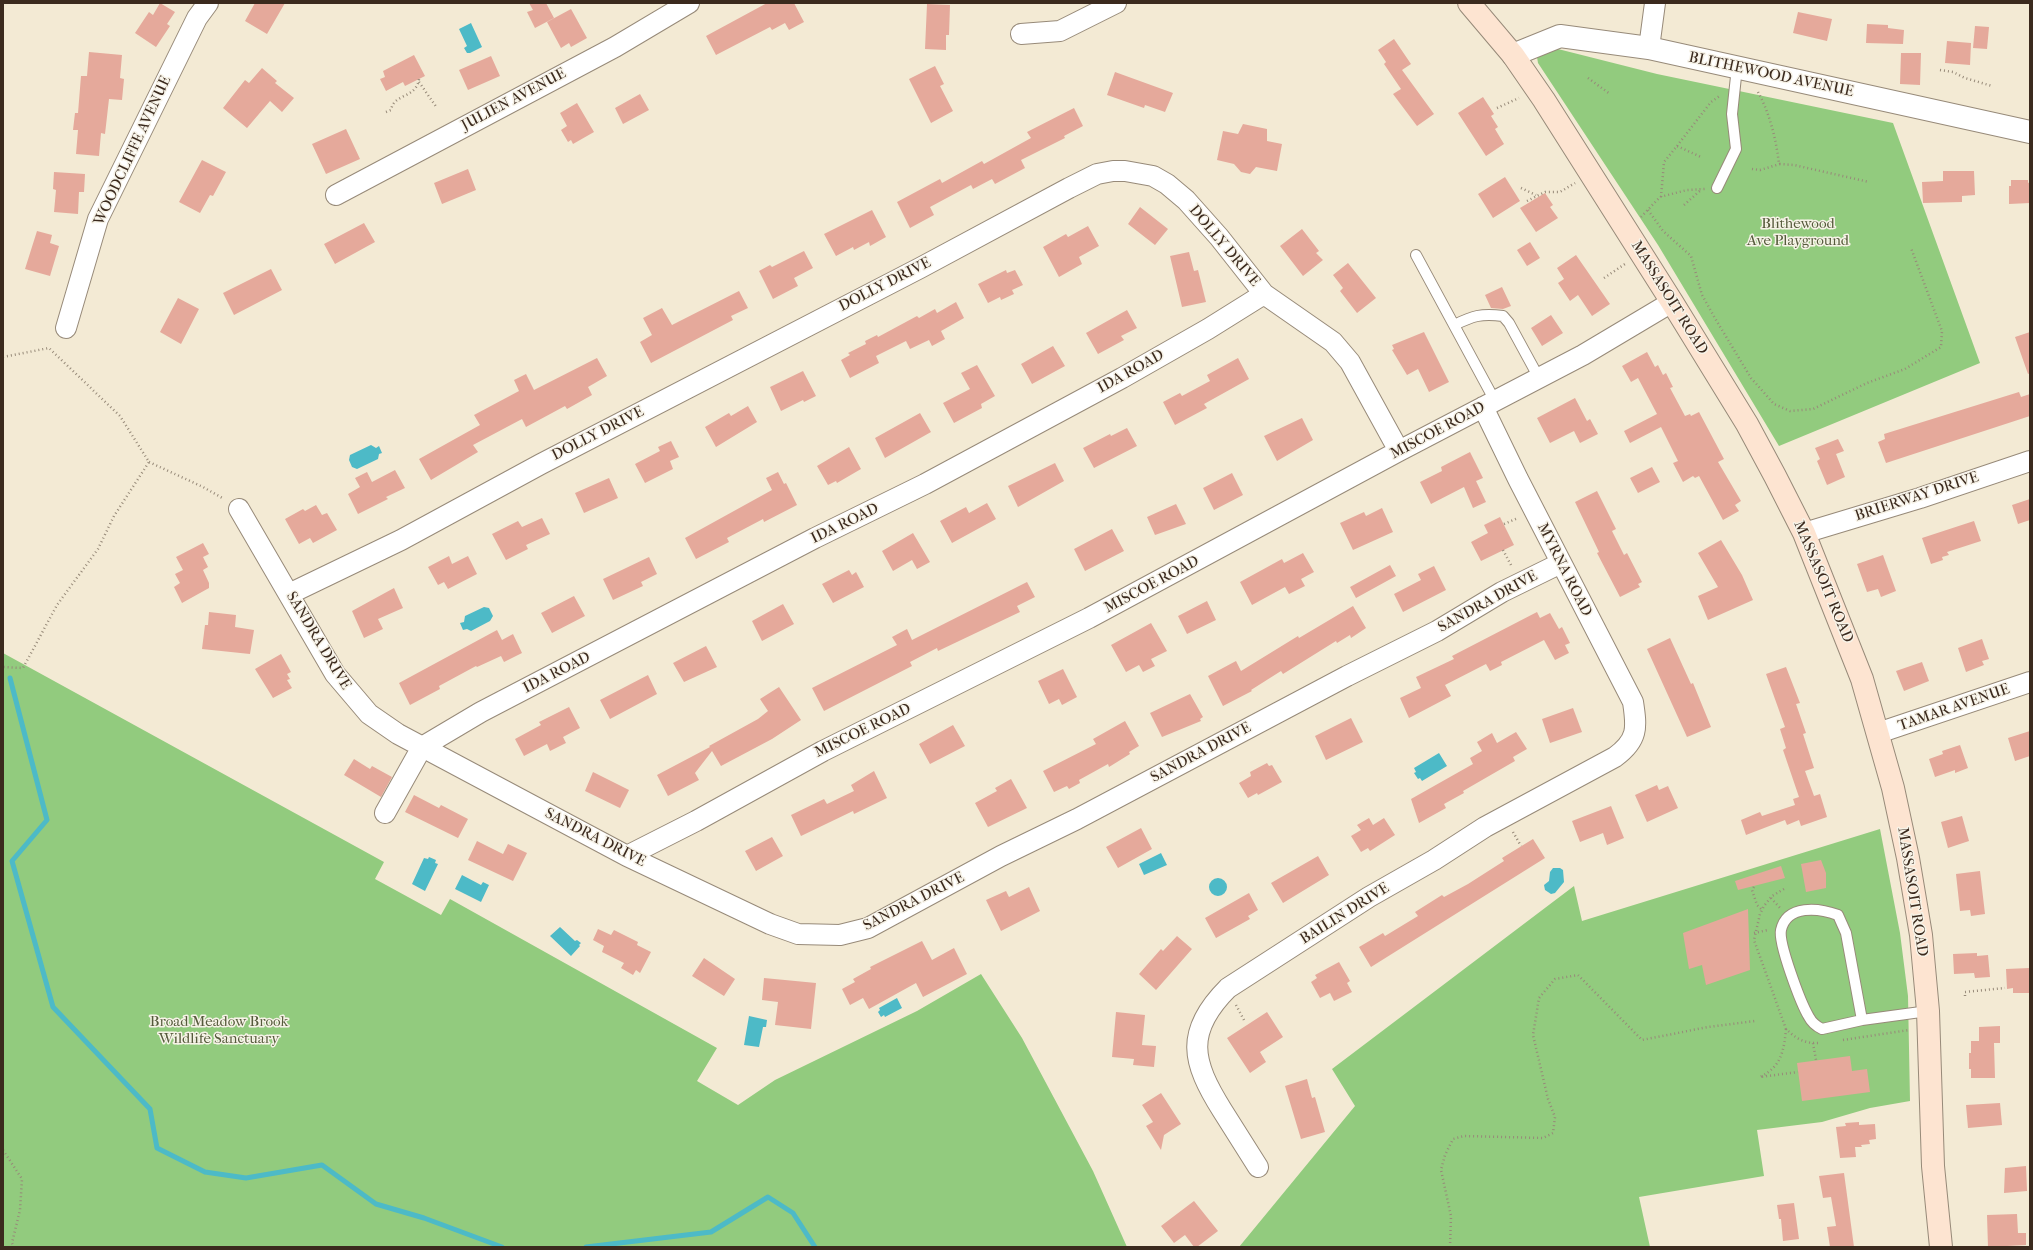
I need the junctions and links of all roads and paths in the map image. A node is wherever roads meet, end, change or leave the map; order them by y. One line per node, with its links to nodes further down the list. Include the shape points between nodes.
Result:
1 (208, 3): 43 (street, WOODCLIFFE AVENUE, via 197,18 98,219)
2 (689, 3): 29 (street, JULIEN AVENUE, via 615,47)
3 (1116, 3): 6 (street, via 1060,31)
4 (1469, 3): 8 (main road, MASSASOIT ROAD)
5 (1656, 3): 7 (street)
6 (1021, 34)
7 (1649, 48): 8 (street, BLITHEWOOD AVENUE, via 1560,36); 10 (street, BLITHEWOOD AVENUE)
8 (1513, 55): 41 (main road, MASSASOIT ROAD)
9 (1940, 70): 12 (path)
10 (1737, 75): 19 (street, BLITHEWOOD AVENUE); 20 (path, via 1711,102); 27 (lane, via 1732,114 1736,149)
11 (1588, 78): 14 (path)
12 (1992, 86)
13 (1755, 88): 22 (path, via 1766,108)
14 (1610, 94)
15 (1521, 97): 17 (path)
16 (437, 108): 18 (path, via 419,80 416,89 397,99 392,103 392,110)
17 (1497, 108)
18 (386, 112)
19 (2030, 132)
20 (1677, 146): 21 (path); 31 (path, via 1664,162)
21 (1701, 157)
22 (1779, 164): 23 (path, via 1760,170); 25 (path)
23 (1752, 169)
24 (1577, 182): 30 (path, via 1560,192 1544,192)
25 (1869, 182)
26 (1521, 188): 30 (path)
27 (1717, 188): 28 (path)
28 (1702, 189): 31 (path); 33 (path)
29 (336, 195)
30 (1537, 195): 32 (path)
31 (1661, 197): 34 (path)
32 (1526, 201)
33 (1684, 205)
34 (1648, 210): 35 (path); 36 (path, via 1663,232 1691,256 1702,295 1751,378 1774,404 1790,411 1813,409 1866,383 1905,369 1941,347 1942,331)
35 (1641, 217)
36 (1911, 248)
37 (1416, 255): 42 (lane)
38 (1627, 263): 39 (path)
39 (1604, 278)
40 (1264, 294): 47 (street, DOLLY DRIVE, via 1333,342 1350,362); 55 (street, DOLLY DRIVE, via 1219,237 1186,200 1167,184 1153,176 1125,171 1097,174 401,540); 60 (street, IDA ROAD, via 1122,378 925,484 814,538 481,712)
41 (1672, 302): 45 (street, MISCOE ROAD); 53 (main road, MASSASOIT ROAD, via 1747,424)
42 (1454, 325): 45 (lane, via 1475,315 1503,316); 46 (lane)
43 (66, 328)
44 (3, 357): 49 (path, via 49,348 120,416)
45 (1540, 378): 46 (street, MISCOE ROAD)
46 (1489, 404): 47 (street, MISCOE ROAD); 54 (street, MYRNA ROAD)
47 (1399, 451): 64 (street, MISCOE ROAD, via 1090,618 823,751)
48 (2030, 460): 53 (street, BRIERWAY DRIVE)
49 (149, 462): 50 (path, via 203,487); 56 (path, via 114,516 98,549 56,605 23,668)
50 (238, 508): 55 (street, SANDRA DRIVE)
51 (1522, 516): 52 (path)
52 (1504, 524)
53 (1804, 533): 58 (main road, MASSASOIT ROAD, via 1846,636)
54 (1561, 563): 59 (street, MYRNA ROAD, via 1633,702); 64 (street, SANDRA DRIVE, via 1502,592 1437,631 860,931 840,935 798,934 770,924)
55 (289, 594): 60 (street, SANDRA DRIVE, via 335,674 348,691 369,714)
56 (3, 667)
57 (2030, 682): 58 (street, TAMAR AVENUE)
58 (1878, 733): 72 (main road, MASSASOIT ROAD, via 1908,858 1921,935)
59 (1635, 734): 81 (street, BAILIN DRIVE, via 1629,744 1615,757 1485,827 1369,897 1228,988 1214,1002 1206,1014 1200,1033 1199,1066 1210,1090)
60 (422, 747): 61 (street); 64 (street, SANDRA DRIVE)
61 (385, 813)
62 (1512, 830): 63 (path)
63 (1522, 846)
64 (627, 856)
65 (1754, 887): 66 (path, via 1752,890 1755,901)
66 (1762, 910)
67 (1773, 929): 68 (path)
68 (1754, 932)
69 (2005, 988): 70 (path, via 1965,992)
70 (1965, 996)
71 (1235, 1003): 75 (path)
72 (1928, 1011): 73 (lane); 84 (main road, MASSASOIT ROAD, via 1933,1166)
73 (1862, 1020): 76 (lane, via 1822,1029); 76 (lane, via 1846,933 1838,915 1806,909 1792,914 1785,921 1781,931 1786,960)
74 (1755, 1021): 83 (path, via 1642,1040 1578,975 1555,979 1539,998 1533,1035 1548,1099 1555,1117 1553,1133 1543,1138 1464,1136 1453,1140 1444,1155 1440,1170 1451,1216)
75 (1245, 1022)
76 (1814, 1025): 78 (path, via 1813,1043)
77 (1786, 1029): 79 (path, via 1784,1050 1778,1065 1760,1077)
78 (1816, 1060)
79 (1798, 1072)
80 (3, 1150): 82 (path, via 22,1179 20,1210 12,1243)
81 (1258, 1167)
82 (14, 1247)
83 (1450, 1247)
84 (1941, 1247)

